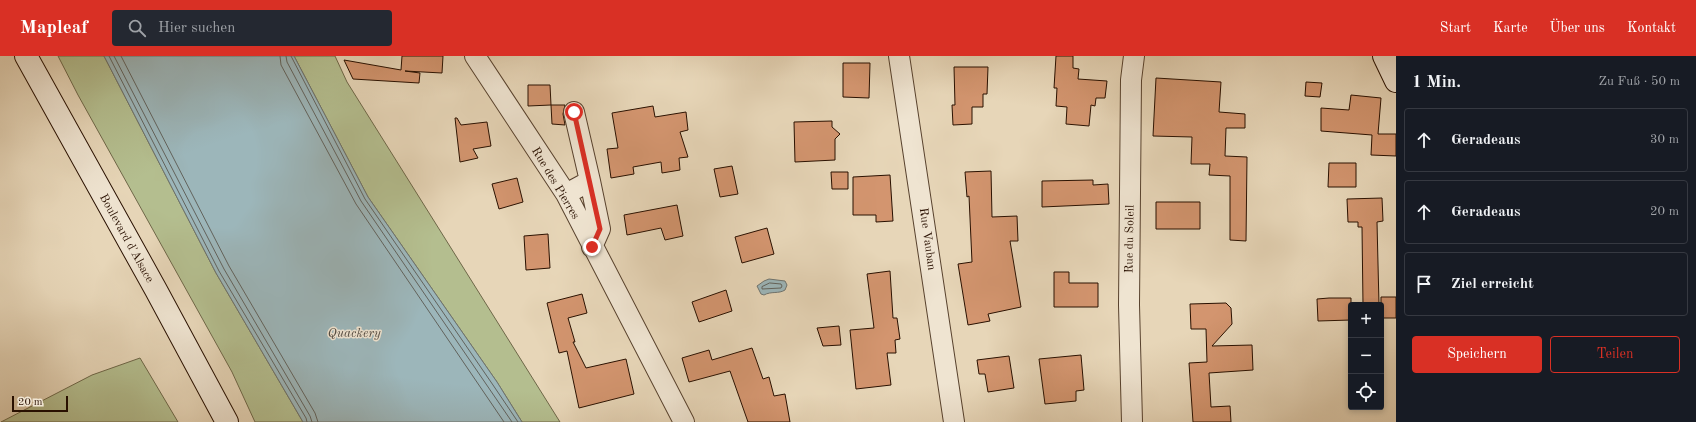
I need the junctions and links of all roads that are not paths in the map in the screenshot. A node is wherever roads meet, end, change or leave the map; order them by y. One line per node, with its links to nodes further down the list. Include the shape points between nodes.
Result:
1 (26, 56): 11 (street, Boulevard d'Alsace)
2 (475, 56): 9 (street, Rue des Pierres)
3 (899, 56): 13 (street, Rue Vauban)
4 (1134, 56): 14 (street, Rue du Soleil, via 1128,305)
5 (1384, 56): 6 (street)
6 (1396, 81)
7 (574, 112): 8 (street)
8 (590, 181): 9 (street); 10 (street, via 600,229)
9 (566, 194): 10 (street, Rue des Pierres)
10 (592, 247): 12 (street, Rue des Pierres)
11 (227, 422)
12 (684, 422)
13 (954, 422)
14 (1132, 422)

